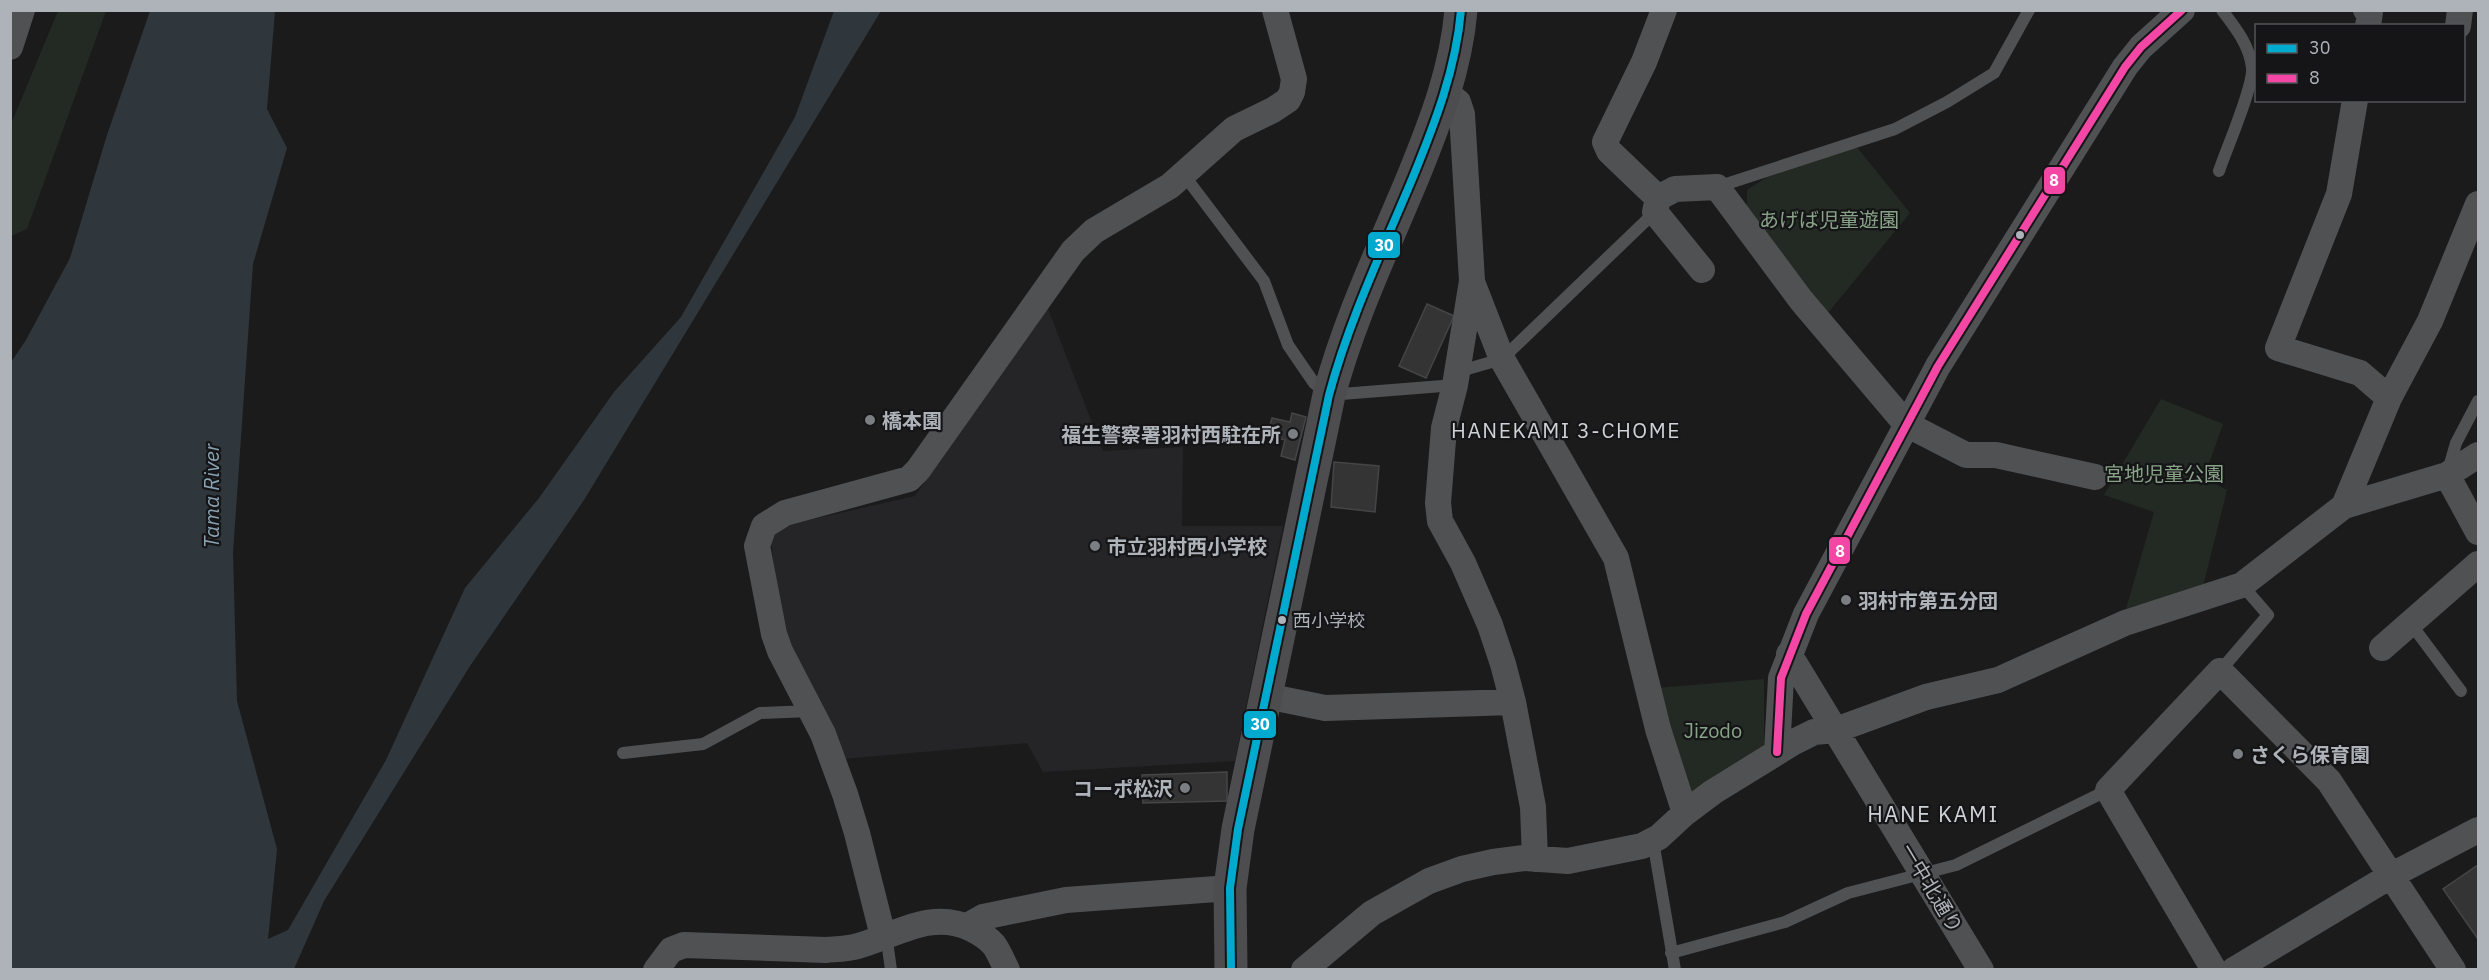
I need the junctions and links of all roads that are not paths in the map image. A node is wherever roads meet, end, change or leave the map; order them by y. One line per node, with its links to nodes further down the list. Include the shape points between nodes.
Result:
1 (22, 10): 10 (street)
2 (1275, 10): 14 (street, via 1294,79 1288,100 1234,129)
3 (1461, 10): 11 (main road)
4 (1664, 10): 17 (street, via 1605,142)
5 (2029, 10): 15 (lane, via 1994,73 1947,102 1895,129)
6 (2222, 10): 13 (lane, via 2247,49 2253,70)
7 (2366, 10): 9 (street, via 2370,12)
8 (2173, 14): 25 (street, via 2125,67 1988,284)
9 (2368, 24)
10 (10, 47)
11 (1445, 92): 19 (street, via 1458,102 1462,114); 22 (main road, via 1345,340)
12 (2355, 102): 23 (street, via 2339,194 2278,348 2360,372)
13 (2219, 171)
14 (1185, 175): 22 (lane, via 1264,281 1288,345 1314,383); 40 (street, via 1094,231 1072,251 909,479 785,513 764,526 757,546 774,634)
15 (1717, 187): 17 (street, via 1675,189); 25 (street, via 1801,300)
16 (2478, 204): 23 (street, via 2430,321)
17 (1657, 205): 18 (street); 20 (lane)
18 (1702, 270)
19 (1472, 281): 20 (street); 21 (street)
20 (1502, 359): 21 (lane); 45 (street, via 1616,558 1658,729)
21 (1456, 378): 22 (lane); 39 (street, via 1444,428 1440,521 1490,625)
22 (1329, 395): 38 (main road)
23 (2389, 398): 29 (street)
24 (2478, 401): 26 (lane)
25 (1906, 424): 28 (street, via 1966,455 1996,455); 35 (street)
26 (2471, 455): 27 (street)
27 (2447, 475): 29 (street); 30 (street)
28 (2095, 477)
29 (2344, 506): 32 (street)
30 (2478, 532)
31 (2478, 564): 33 (street)
32 (2242, 585): 36 (lane, via 2268,615); 41 (street, via 2125,623 1998,680 1926,697)
33 (2411, 624): 34 (street); 37 (lane)
34 (2382, 648)
35 (1789, 654): 41 (street, 一中北通り); 42 (street, via 1781,678)
36 (2220, 671): 44 (street); 50 (street, via 2329,781)
37 (2461, 691)
38 (1266, 696): 39 (street, via 1325,708); 51 (main road, via 1238,829)
39 (1513, 702): 48 (street, via 1533,807)
40 (811, 711): 43 (lane, via 760,713 703,744); 53 (street, via 845,794)
41 (1836, 730): 42 (street, via 1814,732); 49 (street, 一中北通り)
42 (1777, 752): 45 (street)
43 (623, 753)
44 (2108, 790): 49 (lane, via 1956,865); 62 (street)
45 (1685, 813): 47 (street)
46 (2478, 830): 50 (street)
47 (1653, 841): 48 (street, via 1579,860); 54 (lane)
48 (1535, 859): 59 (street, via 1477,865 1429,880 1372,913)
49 (1923, 873): 54 (lane, via 1848,893 1785,922); 61 (street, 一中北通り)
50 (2392, 875): 63 (street); 64 (street)
51 (1230, 888): 52 (street, via 1066,900 983,917); 58 (main road)
52 (967, 926): 53 (street, via 931,921); 57 (street, via 995,946)
53 (883, 936): 55 (street, via 860,945 826,950 684,945 671,950); 56 (lane)
54 (1671, 953): 60 (lane)
55 (656, 969)
56 (891, 969)
57 (1007, 969)
58 (1231, 969)
59 (1304, 969)
60 (1675, 969)
61 (1981, 969)
62 (2214, 969)
63 (2234, 969)
64 (2453, 969)

